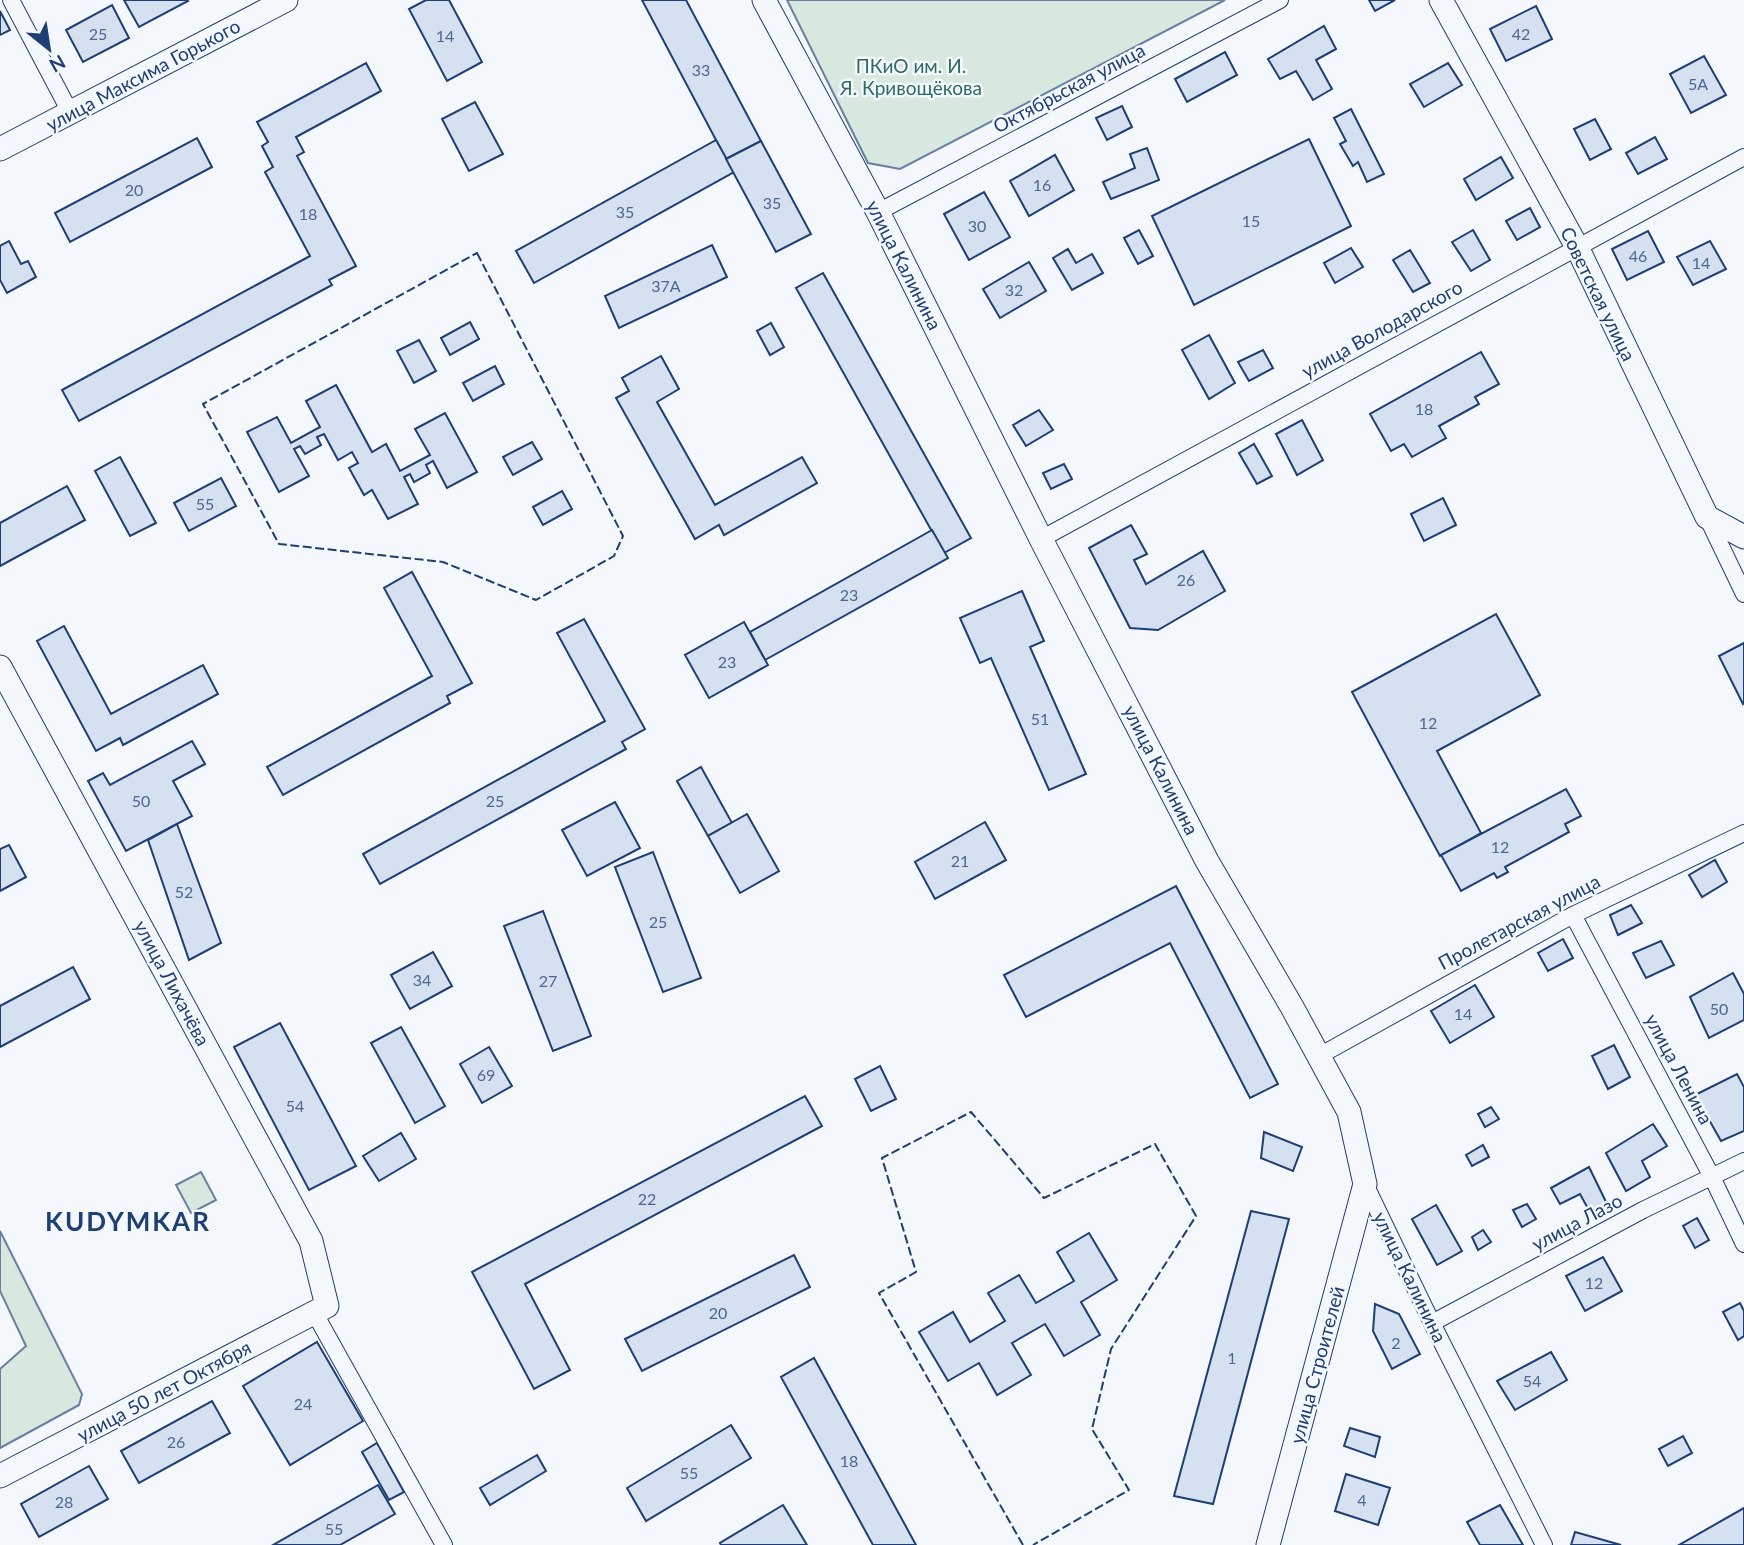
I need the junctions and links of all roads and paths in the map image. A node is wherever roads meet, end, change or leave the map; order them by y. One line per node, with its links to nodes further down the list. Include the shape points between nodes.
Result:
1 (11, 0): 6 (street)
2 (286, 0): 6 (street, улица Максима Горького)
3 (764, 0): 9 (street, улица Калинина)
4 (1280, 0): 9 (street, Октябрьская улица)
5 (1441, 0): 10 (street, Советская улица)
6 (70, 112): 7 (street, улица Максима Горького)
7 (0, 149)
8 (1744, 157): 10 (street, улица Володарского)
9 (878, 212): 13 (street, улица Калинина)
10 (1577, 247): 11 (street, Советская улица); 13 (street, улица Володарского)
11 (1707, 517): 12 (street); 14 (street, Советская улица)
12 (1744, 537)
13 (1041, 539): 18 (street, улица Калинина, via 1208,861)
14 (1744, 594)
15 (0, 667): 23 (street, улица Лихачёва, via 311,1241)
16 (1744, 833): 17 (street, Пролетарская улица)
17 (1573, 915): 18 (street, Пролетарская улица); 20 (street, улица Ленина)
18 (1319, 1056): 21 (street, улица Калинина, via 1349,1112)
19 (1744, 1161): 20 (street, улица Лазо)
20 (1712, 1177): 22 (street, улица Ленина); 24 (street, улица Лазо)
21 (1365, 1184): 24 (street, улица Калинина); 27 (street, улица Строителей)
22 (1744, 1244)
23 (321, 1309): 25 (street, улица 50 лет Октября); 26 (street, улица Лихачёва)
24 (1432, 1323): 28 (street, улица Калинина)
25 (0, 1476)
26 (444, 1545)
27 (1268, 1545)
28 (1544, 1545)

